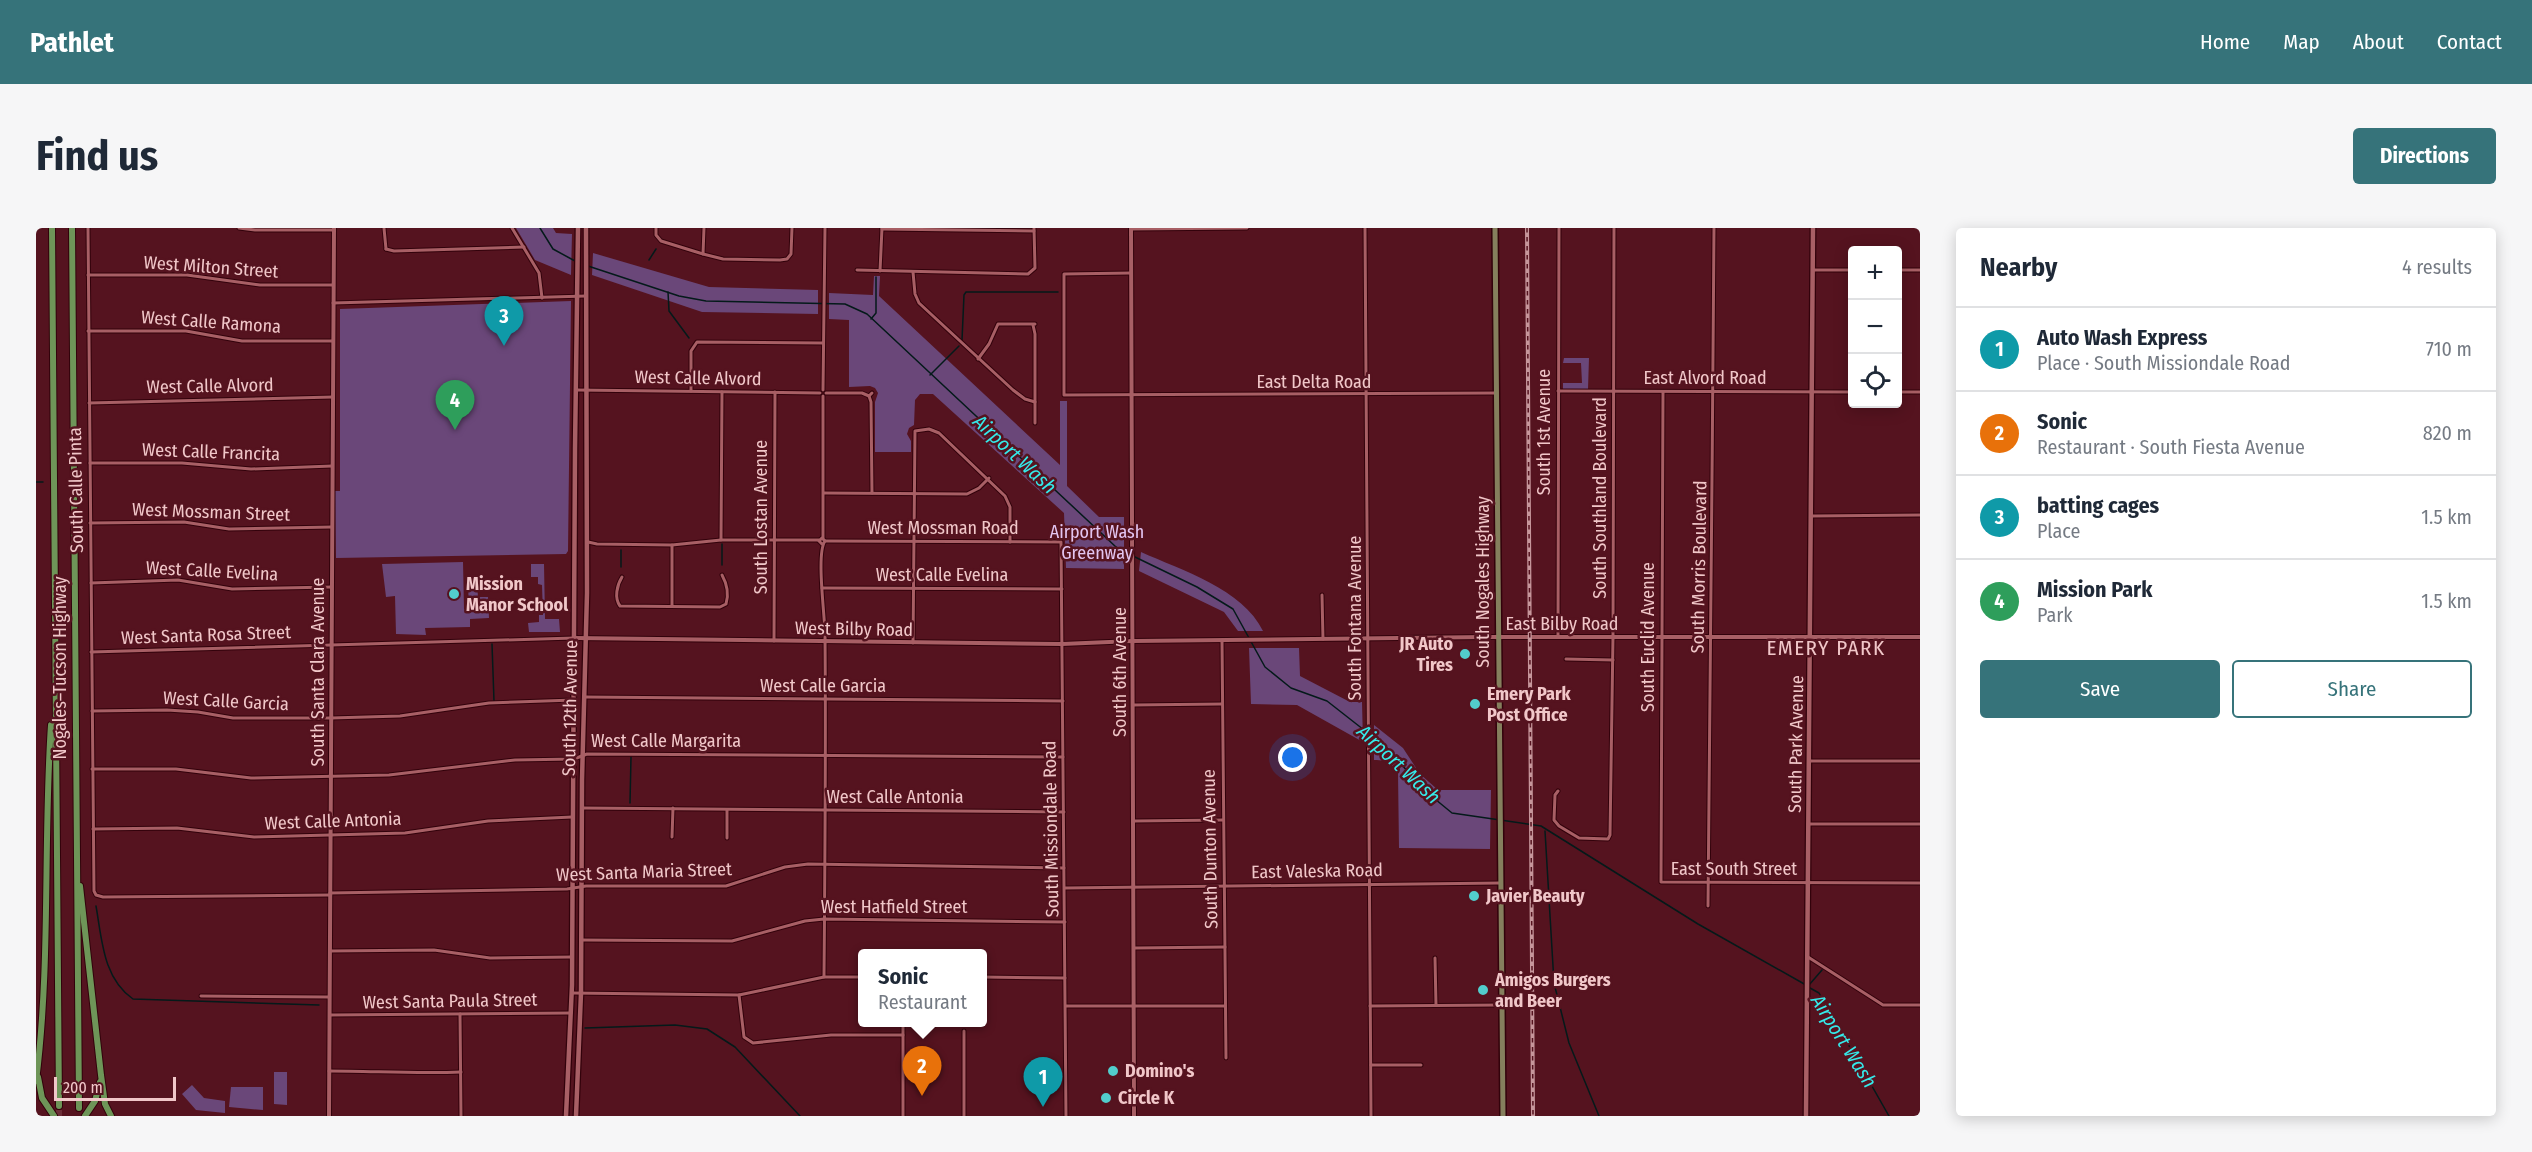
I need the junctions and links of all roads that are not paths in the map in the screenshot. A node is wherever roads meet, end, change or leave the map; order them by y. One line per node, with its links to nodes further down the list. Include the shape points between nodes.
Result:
1 (52, 228): 117 (highway, Nogales–Tucson Highway)
2 (72, 228): 149 (highway, Nogales–Tucson Highway)
3 (88, 228): 34 (street, South Calle Pinta)
4 (239, 228): 22 (street)
5 (384, 228): 24 (street, via 384,250)
6 (512, 228): 24 (street)
7 (578, 228): 37 (main road, South 12th Avenue)
8 (586, 228): 36 (main road, South 12th Avenue)
9 (656, 228): 25 (street, via 661,241)
10 (704, 228): 25 (street)
11 (792, 228): 25 (street, via 789,258 723,259)
12 (825, 228): 42 (street)
13 (882, 228): 23 (street); 31 (street)
14 (1131, 228): 15 (street); 33 (street, South 6th Avenue)
15 (1246, 228)
16 (1365, 228): 59 (street, South Fontana Avenue)
17 (1495, 228): 58 (main road, South Nogales Highway)
18 (1559, 228): 47 (street, South 1st Avenue)
19 (1614, 228): 50 (street, South Southland Boulevard)
20 (1714, 228): 52 (street, South Morris Boulevard)
21 (1813, 228): 27 (main road, South Park Avenue)
22 (334, 229): 35 (street, South Santa Clara Avenue)
23 (1034, 229): 32 (street, via 1032,273)
24 (524, 247): 38 (street, via 539,273)
25 (703, 254)
26 (857, 270): 31 (street)
27 (1813, 270): 28 (street); 53 (main road, South Park Avenue)
28 (1848, 270)
29 (1902, 270): 30 (street)
30 (1920, 270)
31 (880, 272): 32 (street)
32 (913, 272): 43 (street, via 919,303)
33 (1131, 273): 60 (street, South 6th Avenue); 60 (street, East Delta Road, via 1064,274 1064,396)
34 (88, 275): 35 (street, West Milton Street, via 187,275 260,285); 40 (street, South Calle Pinta)
35 (333, 285): 39 (street, South Santa Clara Avenue)
36 (586, 296): 37 (street); 45 (main road, South 12th Avenue)
37 (577, 297): 38 (street); 44 (main road, South 12th Avenue)
38 (542, 298): 39 (street)
39 (333, 303): 41 (street, South Santa Clara Avenue)
40 (88, 331): 41 (street, West Calle Ramona, via 186,331 242,340); 63 (street, South Calle Pinta)
41 (333, 341): 61 (street, South Santa Clara Avenue)
42 (823, 343): 46 (street, via 693,342); 57 (street)
43 (978, 359): 62 (street, via 1025,399); 62 (street, via 990,344 997,323 1034,324)
44 (576, 390): 45 (street, West Calle Alvord); 85 (main road, South 12th Avenue)
45 (587, 390): 46 (street, West Calle Alvord); 75 (main road, South 12th Avenue)
46 (691, 391): 48 (street, West Calle Alvord)
47 (1558, 391): 50 (street, East Alvord Road); 98 (street, South 1st Avenue)
48 (722, 392): 49 (street, West Calle Alvord); 76 (street)
49 (775, 392): 57 (street, West Calle Alvord); 77 (street, South Lostan Avenue)
50 (1613, 392): 51 (street, East Alvord Road); 99 (street, South Southland Boulevard)
51 (1663, 392): 52 (street, East Alvord Road); 96 (street, South Euclid Avenue)
52 (1714, 392): 53 (street, East Alvord Road); 97 (street, South Morris Boulevard)
53 (1813, 392): 54 (street, East Alvord Road); 72 (main road, South Park Avenue)
54 (1848, 392)
55 (1902, 392): 56 (street)
56 (1920, 392)
57 (823, 393): 68 (street); 69 (street, West Calle Alvord, via 870,394)
58 (1497, 393): 59 (street, East Delta Road); 104 (main road, South Nogales Highway)
59 (1367, 395): 60 (street, East Delta Road); 106 (street, South Fontana Avenue)
60 (1132, 396): 109 (street, South 6th Avenue)
61 (333, 397): 63 (street, West Calle Alvord); 66 (street, South Santa Clara Avenue)
62 (1035, 402): 64 (street)
63 (89, 403): 65 (street, South Calle Pinta)
64 (1035, 423)
65 (90, 463): 66 (street, West Calle Francita, via 182,463 251,469); 73 (street, South Calle Pinta)
66 (332, 466): 74 (street, South Santa Clara Avenue)
67 (988, 478): 70 (street, via 967,494); 70 (street, via 939,433 929,429 914,432); 80 (street, via 1009,501)
68 (824, 493): 69 (street); 78 (street)
69 (872, 493): 70 (street)
70 (914, 494): 79 (street)
71 (1920, 515): 72 (street)
72 (1812, 516): 100 (main road, South Park Avenue)
73 (90, 523): 74 (street, West Mossman Street, via 184,522 229,529); 89 (street, South Calle Pinta)
74 (332, 527): 90 (street, South Santa Clara Avenue)
75 (585, 539): 82 (street); 84 (main road, South 12th Avenue)
76 (721, 540): 77 (street, West Mossman Road); 83 (street, West Mossman Road)
77 (774, 540): 78 (street, West Mossman Road); 108 (street, South Lostan Avenue)
78 (822, 541): 79 (street, West Mossman Road); 91 (street)
79 (914, 541): 80 (street, West Mossman Road); 92 (street)
80 (1010, 542): 81 (street, West Mossman Road)
81 (1061, 542): 93 (street, South Missiondale Road)
82 (597, 544): 83 (street, West Mossman Road); 86 (street, via 590,547)
83 (672, 545): 95 (street)
84 (586, 554): 85 (main road); 86 (main road, South 12th Avenue)
85 (574, 555): 102 (main road, South 12th Avenue)
86 (586, 565): 103 (main road, South 12th Avenue)
87 (722, 575): 95 (street, via 727,582 726,606)
88 (622, 577): 95 (street, via 617,594 620,606)
89 (90, 583): 90 (street, West Calle Evelina, via 178,580 232,589); 114 (street, South Calle Pinta)
90 (332, 587): 113 (street, South Santa Clara Avenue)
91 (822, 588): 92 (street, West Calle Evelina); 110 (street)
92 (913, 589): 93 (street, West Calle Evelina); 111 (street)
93 (1062, 589): 112 (street, South Missiondale Road)
94 (1322, 595): 105 (street)
95 (672, 607)
96 (1661, 636): 97 (street, East Bilby Road); 99 (street, East Bilby Road); 152 (street, South Euclid Avenue)
97 (1710, 636): 100 (street, East Bilby Road); 153 (street, South Morris Boulevard)
98 (1558, 637): 99 (street, East Bilby Road); 104 (street, East Bilby Road)
99 (1613, 637): 116 (street, South Southland Boulevard)
100 (1811, 637): 101 (street, East Bilby Road); 131 (main road, South Park Avenue)
101 (1920, 637)
102 (574, 638): 103 (street, West Bilby Road); 113 (street, West Santa Rosa Street); 120 (main road, South 12th Avenue)
103 (586, 638): 108 (street, West Bilby Road); 118 (main road, South 12th Avenue)
104 (1498, 638): 106 (street, East Bilby Road); 154 (main road, South Nogales Highway)
105 (1323, 639): 106 (street, East Bilby Road); 107 (street, East Bilby Road)
106 (1370, 639): 157 (street, South Fontana Avenue)
107 (1222, 640): 109 (street, East Bilby Road); 122 (street, South Dunton Avenue)
108 (774, 641): 110 (street, West Bilby Road)
109 (1133, 641): 112 (street, West Bilby Road); 123 (street, South 6th Avenue)
110 (825, 642): 111 (street, West Bilby Road); 119 (street)
111 (913, 643): 112 (street, West Bilby Road)
112 (1062, 644): 121 (street, South Missiondale Road)
113 (331, 645): 114 (street, West Santa Rosa Street); 125 (street, South Santa Clara Avenue)
114 (91, 652): 124 (street, South Calle Pinta)
115 (1566, 659): 116 (street)
116 (1613, 660): 134 (street, South Southland Boulevard, via 1610,835 1606,839 1579,837 1559,826 1555,822)
117 (54, 676): 202 (highway); 207 (highway, Nogales–Tucson Highway)
118 (584, 697): 119 (street, West Calle Garcia); 126 (main road, South 12th Avenue)
119 (825, 699): 121 (street, West Calle Garcia); 127 (street)
120 (574, 700): 125 (street, West Calle Garcia, via 489,703 400,716); 129 (main road, South 12th Avenue)
121 (1063, 701): 128 (street, South Missiondale Road)
122 (1222, 704): 123 (street); 141 (street, South Dunton Avenue)
123 (1133, 705): 142 (street, South 6th Avenue)
124 (92, 711): 125 (street, West Calle Garcia, via 167,710 233,718); 132 (street, South Calle Pinta)
125 (331, 718): 133 (street, South Santa Clara Avenue)
126 (583, 754): 127 (street, West Calle Margarita); 129 (street, West Calle Margarita); 135 (main road, South 12th Avenue)
127 (825, 755): 128 (street, West Calle Margarita); 138 (street)
128 (1063, 757): 139 (street, South Missiondale Road)
129 (574, 759): 133 (street, West Calle Margarita, via 514,760 389,776); 140 (main road, South 12th Avenue)
130 (1920, 761): 131 (street)
131 (1809, 762): 143 (main road, South Park Avenue)
132 (92, 769): 133 (street, West Calle Margarita, via 176,769 251,778); 145 (street, South Calle Pinta)
133 (330, 776): 146 (street, South Santa Clara Avenue)
134 (1558, 791)
135 (582, 808): 136 (street, West Calle Antonia); 158 (main road, South 12th Avenue)
136 (672, 808): 137 (street, West Calle Antonia); 147 (street)
137 (727, 809): 138 (street, West Calle Antonia); 148 (street)
138 (825, 811): 139 (street, West Calle Antonia); 150 (street)
139 (1064, 812): 151 (street, South Missiondale Road)
140 (574, 817): 146 (street, West Calle Antonia, via 488,820 405,833); 161 (main road, South 12th Avenue)
141 (1223, 820): 142 (street); 159 (street, South Dunton Avenue)
142 (1134, 821): 160 (street, South 6th Avenue)
143 (1808, 824): 144 (street); 155 (main road, South Park Avenue)
144 (1920, 824)
145 (93, 829): 146 (street, West Calle Antonia, via 177,828 254,837); 164 (street, South Calle Pinta)
146 (330, 834): 163 (street, South Santa Clara Avenue)
147 (672, 837)
148 (727, 838)
149 (76, 849): 205 (highway); 208 (highway, Nogales–Tucson Highway)
150 (823, 864): 151 (street, West Santa Maria Street); 158 (street, West Santa Maria Street, via 785,867 726,886); 166 (street)
151 (1064, 868): 162 (street, South Missiondale Road)
152 (1661, 882): 153 (street, East South Street)
153 (1708, 882): 155 (street, East South Street); 165 (street, South Morris Boulevard)
154 (1500, 883): 157 (street, East Valeska Road); 185 (main road, South Nogales Highway)
155 (1808, 883): 156 (street, East South Street); 172 (main road, South Park Avenue)
156 (1920, 884)
157 (1370, 885): 159 (street, East Valeska Road); 189 (street, South Fontana Avenue)
158 (582, 886): 161 (street, West Santa Maria Street); 168 (main road, South 12th Avenue)
159 (1224, 886): 160 (street, East Valeska Road); 169 (street, South Dunton Avenue)
160 (1135, 887): 162 (street, East Valeska Road); 170 (street, South 6th Avenue)
161 (573, 888): 163 (street, West Santa Maria Street); 173 (main road, South 12th Avenue)
162 (1065, 888): 167 (street, South Missiondale Road)
163 (330, 894): 164 (street, West Santa Maria Street); 171 (street, South Santa Clara Avenue)
164 (96, 895)
165 (1708, 906)
166 (824, 919): 167 (street, West Hatfield Street); 168 (street, West Hatfield Street, via 732,941); 175 (street)
167 (1065, 922): 178 (street, South Missiondale Road)
168 (581, 940): 180 (main road, South 12th Avenue)
169 (1225, 947): 170 (street); 188 (street, South Dunton Avenue)
170 (1135, 948): 190 (street, South 6th Avenue)
171 (330, 951): 173 (street, via 434,950 490,958); 183 (street, South Santa Clara Avenue)
172 (1807, 956): 186 (street, via 1883,1005); 222 (main road, South Park Avenue)
173 (572, 957): 179 (main road, South 12th Avenue)
174 (1436, 958): 184 (street)
175 (824, 977): 176 (street); 181 (street)
176 (858, 977)
177 (987, 977): 178 (street)
178 (1065, 978): 187 (street, South Missiondale Road)
179 (572, 993): 180 (street); 191 (main road, South 12th Avenue)
180 (581, 993): 181 (street); 198 (main road, South 12th Avenue)
181 (738, 995): 197 (street, via 743,1034 755,1043 831,1035)
182 (201, 996): 183 (street)
183 (329, 996): 193 (street, South Santa Clara Avenue)
184 (1436, 1005): 185 (street); 189 (street)
185 (1501, 1005): 221 (main road, South Nogales Highway)
186 (1920, 1005)
187 (1066, 1006): 190 (street); 218 (street, South Missiondale Road)
188 (1225, 1006): 190 (street); 199 (street, South Dunton Avenue)
189 (1370, 1006): 200 (street, South Fontana Avenue)
190 (1134, 1007): 219 (street, South 6th Avenue)
191 (571, 1013): 192 (street, West Santa Paula Street); 195 (main road, South 12th Avenue)
192 (460, 1014): 193 (street, West Santa Paula Street); 204 (street)
193 (329, 1015): 203 (street, South Santa Clara Avenue)
194 (903, 1027): 197 (street)
195 (570, 1030): 198 (main road); 214 (main road, South 12th Avenue)
196 (964, 1030): 217 (street)
197 (903, 1035): 216 (street)
198 (579, 1043): 215 (main road, South 12th Avenue)
199 (1226, 1058)
200 (1371, 1065): 201 (street); 220 (street, South Fontana Avenue)
201 (1421, 1065)
202 (37, 1070): 206 (highway); 209 (highway, via 42,1098)
203 (329, 1071): 204 (street); 212 (street, South Santa Clara Avenue)
204 (461, 1072): 213 (street)
205 (101, 1075): 210 (highway, via 95,1101); 211 (highway)
206 (36, 1081)
207 (59, 1106)
208 (79, 1108)
209 (52, 1114)
210 (86, 1115)
211 (111, 1116)
212 (329, 1116)
213 (461, 1116)
214 (566, 1116)
215 (576, 1116)
216 (903, 1116)
217 (964, 1116)
218 (1066, 1116)
219 (1134, 1116)
220 (1371, 1116)
221 (1503, 1116)
222 (1806, 1116)

